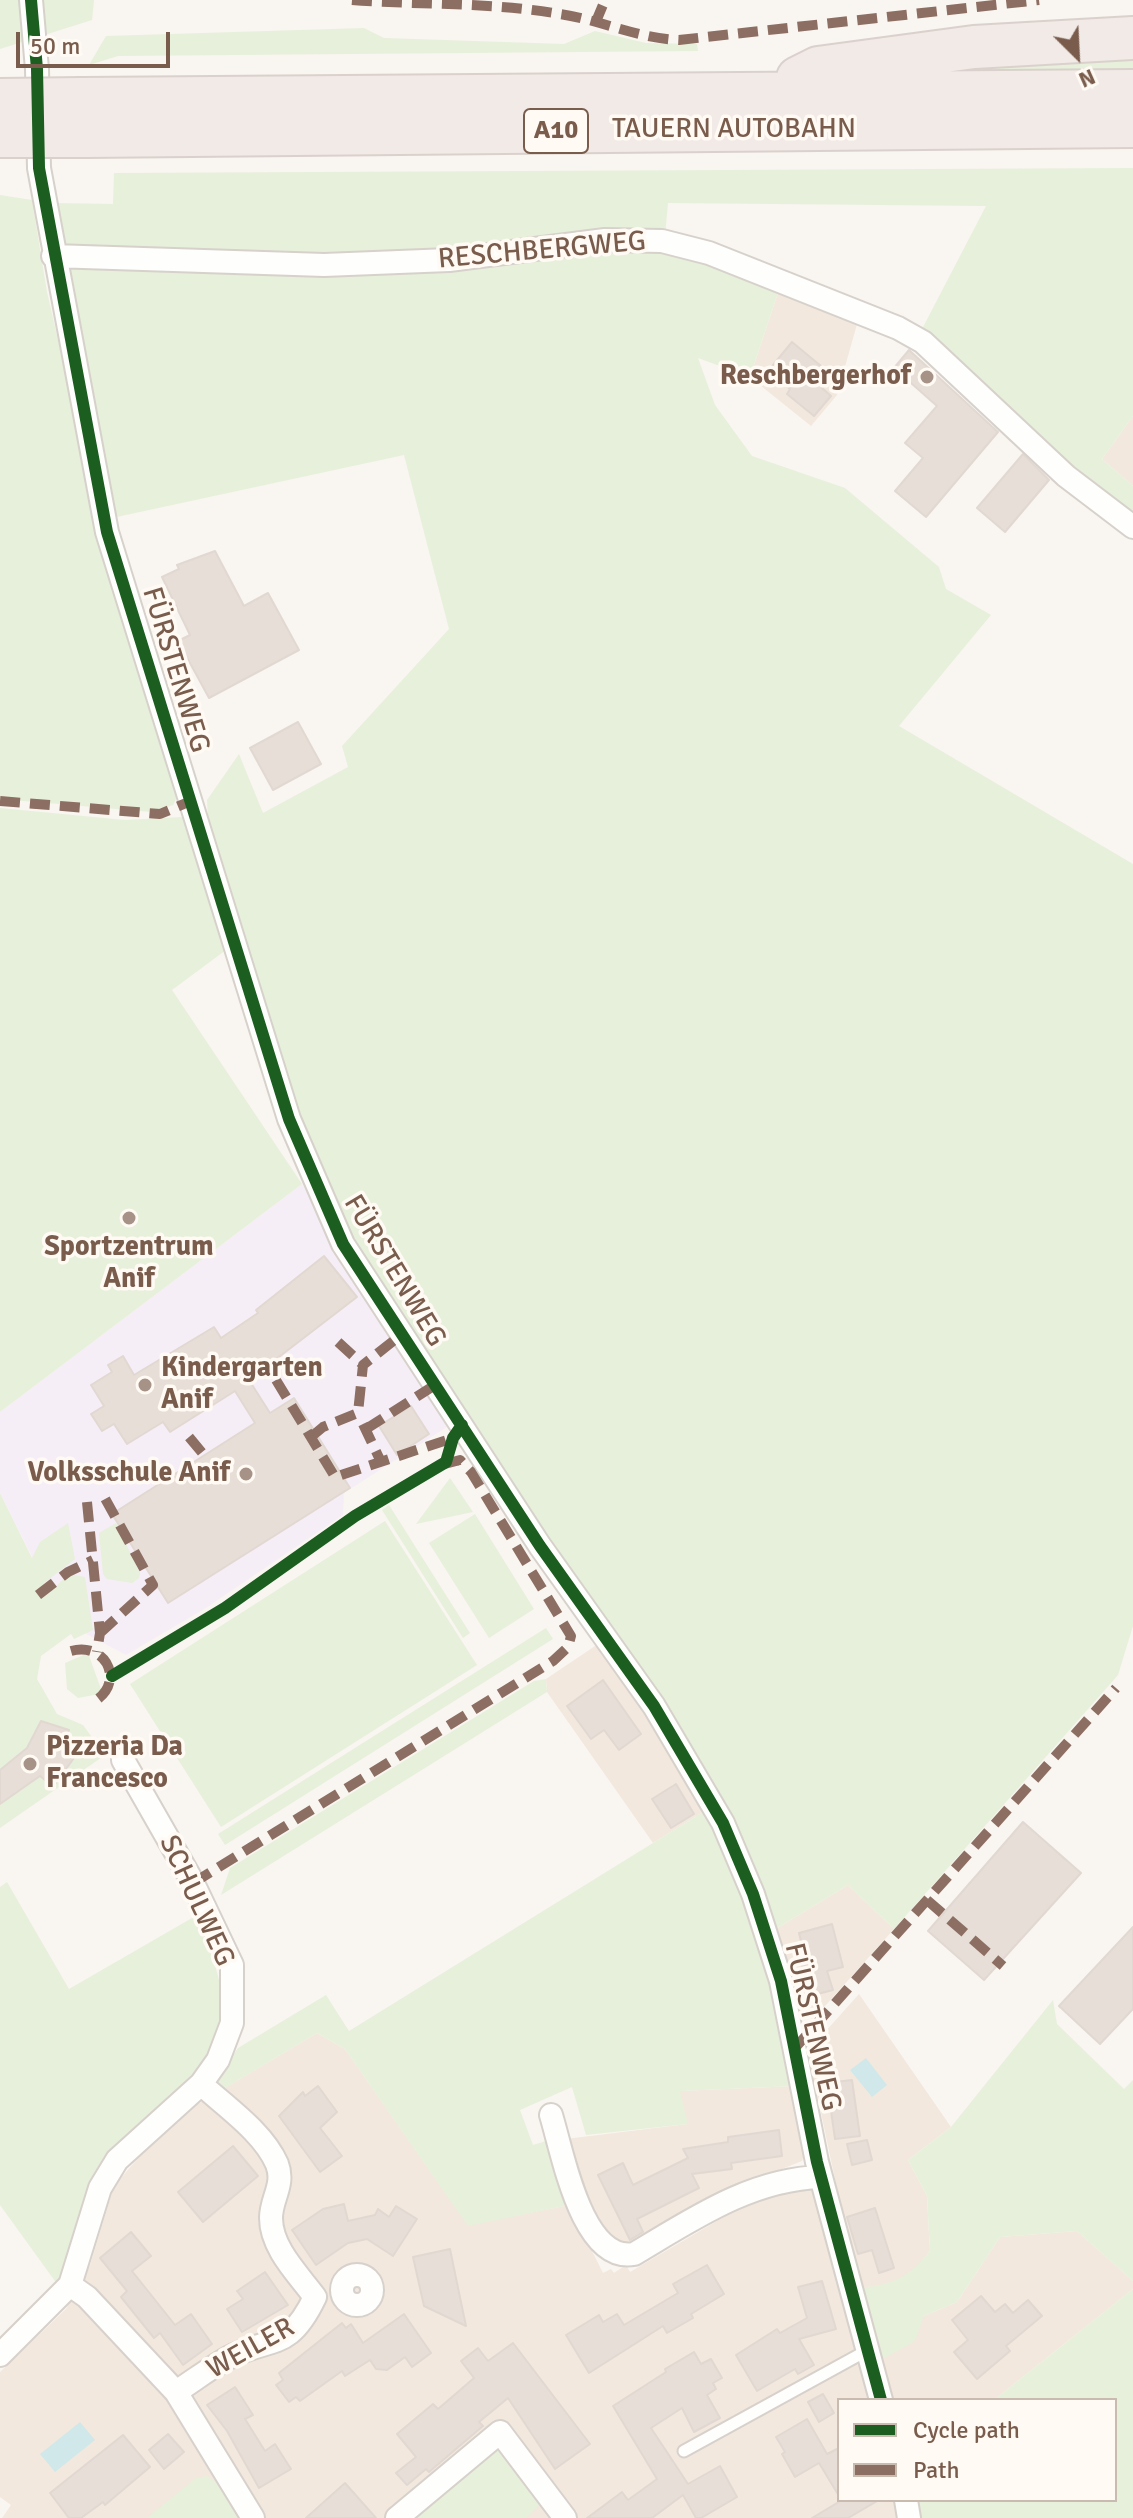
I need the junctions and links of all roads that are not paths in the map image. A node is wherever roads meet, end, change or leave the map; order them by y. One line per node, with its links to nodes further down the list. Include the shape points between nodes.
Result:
1 (31, 0): 11 (street, FÜRSTENWEG, via 39,168)
2 (1133, 38): 4 (highway, via 974,47 818,68)
3 (1133, 91): 4 (highway, TAUERN AUTOBAHN / A10)
4 (766, 94): 6 (highway, TAUERN AUTOBAHN / A10)
5 (0, 100): 6 (highway, TAUERN AUTOBAHN / A10, bridge)
6 (84, 118): 8 (highway, TAUERN AUTOBAHN / A10); 9 (highway, TAUERN AUTOBAHN / A10, bridge)
7 (1133, 126): 8 (highway, TAUERN AUTOBAHN / A10)
8 (1026, 127): 10 (highway, via 1069,146)
9 (0, 136)
10 (1133, 149)
11 (53, 256): 12 (street, RESCHBERGWEG, via 324,265 449,260 605,240 662,241 709,253 923,342 1066,476); 16 (street, FÜRSTENWEG, via 107,532 289,1119 343,1244 540,1546 654,1706 723,1823 781,1981)
12 (1133, 527)
13 (123, 1760): 14 (street, SCHULWEG, via 191,1879 232,1965 232,2023 218,2060)
14 (201, 2084): 17 (street, SCHULWEG, via 117,2160 100,2188); 19 (street, WEILER, via 264,2142 277,2165 281,2185 271,2214 273,2234)
15 (551, 2115): 16 (street, via 577,2201 602,2247 619,2256 634,2254 733,2198 787,2178)
16 (821, 2177): 20 (street, FÜRSTENWEG)
17 (70, 2285): 21 (street, SCHULWEG); 22 (street)
18 (341, 2293): 19 (street, WEILER)
19 (315, 2297): 22 (street, WEILER, via 302,2325 270,2345 231,2357)
20 (868, 2350): 23 (street, FÜRSTENWEG); 24 (lane)
21 (0, 2355)
22 (176, 2392): 25 (street)
23 (880, 2398)
24 (684, 2451)
25 (253, 2518)
26 (397, 2518): 27 (street, via 500,2432)
27 (565, 2518)

